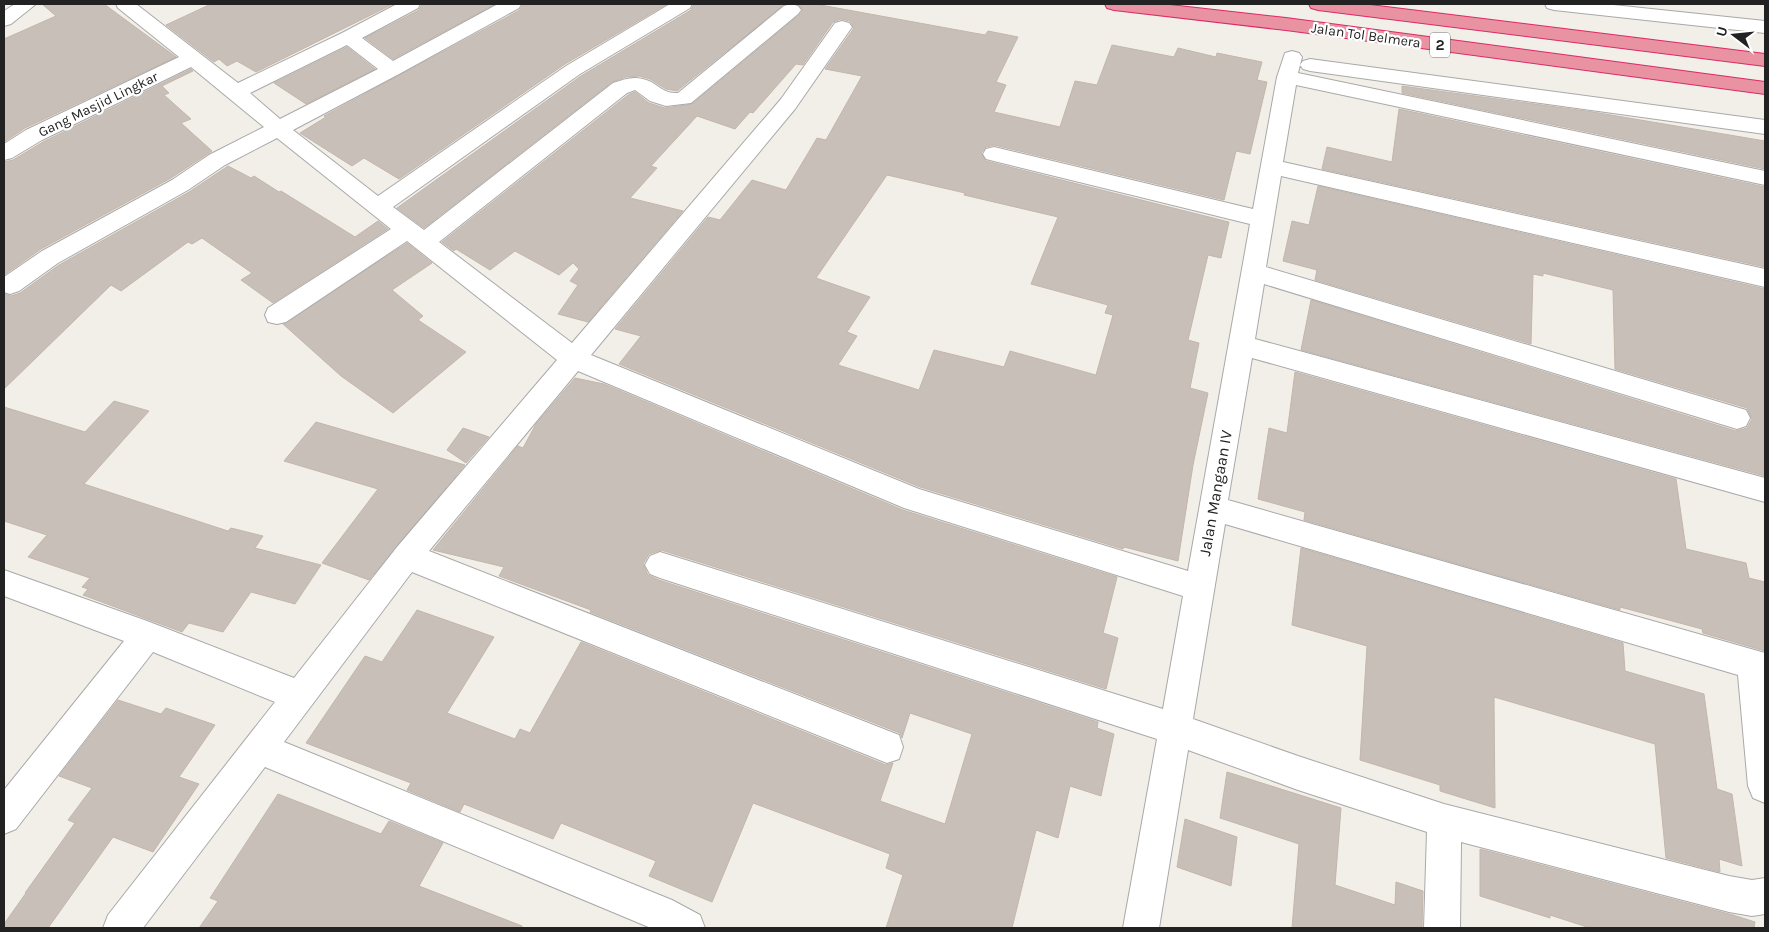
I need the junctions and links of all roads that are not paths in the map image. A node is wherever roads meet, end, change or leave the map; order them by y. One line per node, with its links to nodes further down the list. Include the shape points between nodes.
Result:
1 (27, 4): 10 (street)
2 (125, 4): 14 (street)
3 (411, 4): 13 (street)
4 (512, 4): 17 (street)
5 (683, 4): 26 (street, via 573,70)
6 (1114, 4): 18 (highway, Jalan Tol Belmera / 2)
7 (1318, 4): 15 (highway, Jalan Tol Belmera / 2)
8 (1554, 4): 12 (street)
9 (791, 10): 28 (street, via 684,98 663,99 642,85 631,83 620,88)
10 (4, 20)
11 (842, 27): 34 (street, via 788,104)
12 (1765, 27)
13 (349, 37): 17 (street); 19 (street)
14 (193, 58): 19 (street); 22 (street, Gang Masjid Lingkar, via 34,135)
15 (1765, 60)
16 (1290, 66): 20 (street); 24 (street, Jalan Mangaan IV); 25 (street)
17 (392, 70): 21 (street)
18 (1765, 88)
19 (236, 92): 21 (street)
20 (1765, 127)
21 (278, 128): 26 (street); 31 (street, via 216,160 180,185 50,257)
22 (4, 153)
23 (994, 154): 27 (street)
24 (1272, 167): 27 (street, Jalan Mangaan IV); 30 (street)
25 (1765, 178)
26 (378, 208): 28 (street)
27 (1262, 220): 29 (street, Jalan Mangaan IV)
28 (415, 236): 32 (street); 34 (street)
29 (1254, 272): 33 (street, Jalan Mangaan IV); 35 (street)
30 (1765, 278)
31 (10, 285)
32 (277, 315)
33 (1241, 345): 36 (street); 37 (street, Jalan Mangaan IV)
34 (573, 358): 38 (street); 41 (street, via 914,498)
35 (1736, 418)
36 (1765, 490)
37 (1213, 508): 41 (street, Jalan Mangaan IV); 43 (street)
38 (407, 556): 44 (street); 46 (street)
39 (660, 565): 45 (street)
40 (4, 583): 42 (street)
41 (1199, 588): 45 (street, Jalan Mangaan IV)
42 (147, 635): 44 (street); 49 (street)
43 (1759, 666): 48 (street)
44 (300, 696): 47 (street)
45 (1175, 729): 50 (street); 54 (street, Jalan Mangaan IV)
46 (887, 746)
47 (259, 748): 52 (street); 53 (street, via 659,912)
48 (1765, 786)
49 (4, 816)
50 (1444, 821): 51 (street, via 1728,894 1752,898); 55 (street)
51 (1765, 896)
52 (121, 928)
53 (687, 928)
54 (1141, 928)
55 (1442, 928)

